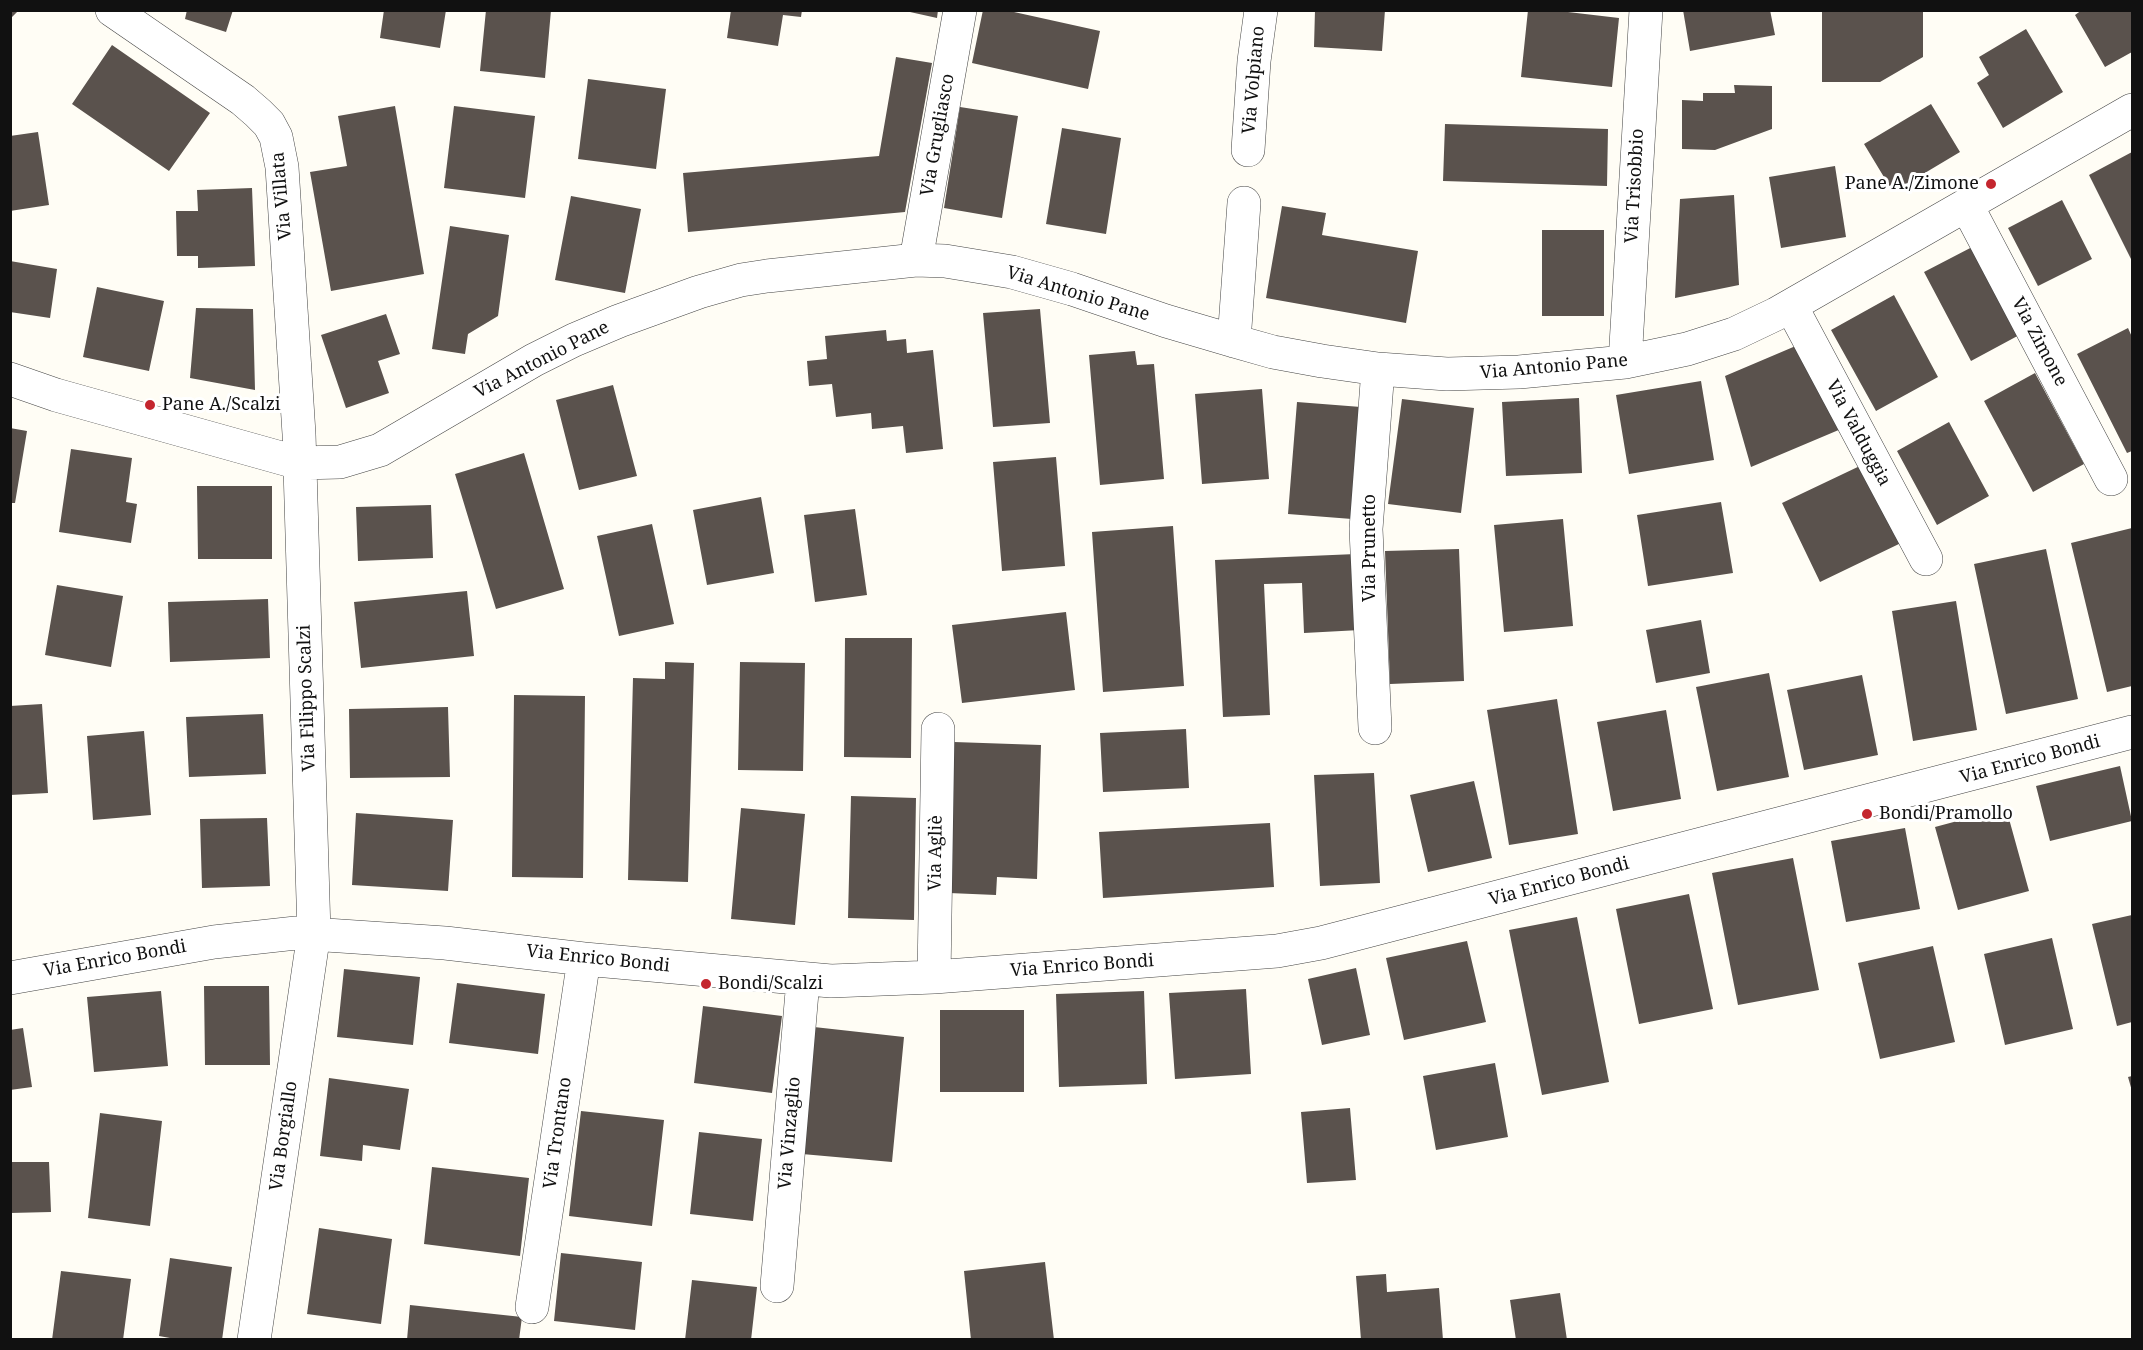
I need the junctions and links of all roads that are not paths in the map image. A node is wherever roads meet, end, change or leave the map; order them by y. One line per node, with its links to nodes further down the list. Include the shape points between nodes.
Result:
1 (112, 10): 15 (street, Via Villata, via 243,100 276,137 282,167)
2 (960, 10): 9 (street, Via Grugliasco)
3 (1262, 10): 6 (street, Via Volpiano)
4 (1646, 10): 12 (street, Via Trisobbio)
5 (2133, 110): 8 (street, Via Antonio Pane)
6 (1248, 150)
7 (1244, 203): 11 (street)
8 (1966, 206): 10 (street, Via Antonio Pane); 16 (street, Via Zimone)
9 (916, 260): 11 (street, Via Antonio Pane, via 976,266 1044,280); 15 (street, Via Antonio Pane, via 767,276 699,292 574,340 380,450 340,462)
10 (1791, 306): 12 (street, Via Antonio Pane, via 1723,337); 17 (street, Via Valduggia)
11 (1234, 341): 13 (street, Via Antonio Pane, via 1299,357)
12 (1625, 362): 13 (street, Via Antonio Pane, via 1486,374)
13 (1378, 369): 18 (street, Via Prunetto, via 1366,529)
14 (10, 379): 15 (street, Via Antonio Pane)
15 (299, 463): 21 (street, Via Filippo Scalzi)
16 (2111, 479)
17 (1926, 559)
18 (1374, 728)
19 (938, 729): 23 (street, Via Agliè)
20 (2130, 743): 23 (street, Via Enrico Bondi, via 1321,943 1277,951)
21 (314, 933): 22 (street, Via Enrico Bondi); 24 (street, Via Enrico Bondi, via 249,937); 28 (street, Via Borgiallo)
22 (584, 959): 25 (street, Via Enrico Bondi); 27 (street, Via Trontano)
23 (934, 977): 25 (street, Via Enrico Bondi)
24 (10, 978)
25 (803, 980): 26 (street, Via Vinzaglio)
26 (777, 1286)
27 (532, 1307)
28 (254, 1340)

